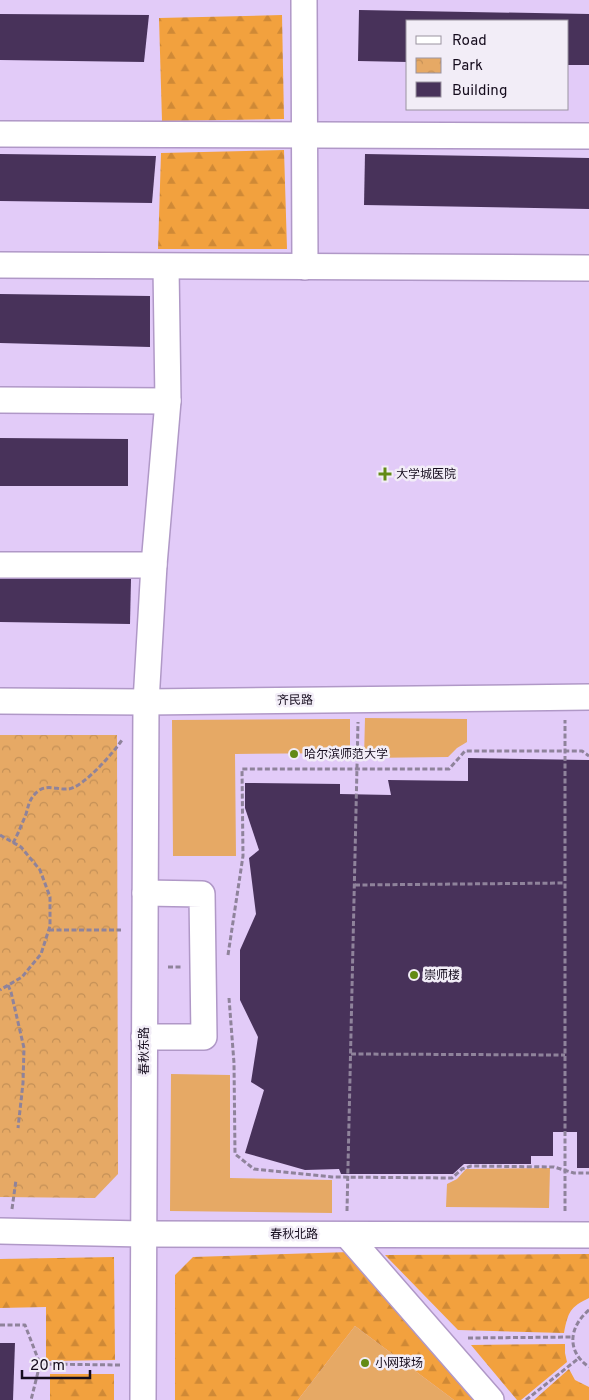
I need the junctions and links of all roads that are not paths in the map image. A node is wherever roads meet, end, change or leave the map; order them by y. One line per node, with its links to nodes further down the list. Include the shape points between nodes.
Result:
1 (304, 0): 3 (lane)
2 (0, 134): 3 (lane)
3 (305, 135): 4 (lane); 7 (lane)
4 (589, 136)
5 (0, 266): 6 (lane)
6 (166, 267): 7 (lane); 10 (lane, 春秋东路)
7 (305, 267): 8 (lane)
8 (589, 268)
9 (0, 400): 10 (lane)
10 (168, 401): 12 (lane, 春秋东路)
11 (0, 566): 12 (lane)
12 (154, 566): 15 (lane, 春秋东路)
13 (577, 697): 15 (lane, 齐民路)
14 (0, 701): 15 (lane, 齐民路)
15 (146, 702): 16 (lane, 春秋东路)
16 (145, 893): 17 (lane, 春秋东路); 17 (lane, via 202,894 204,1038)
17 (144, 1038): 19 (lane, 春秋东路)
18 (0, 1231): 19 (lane, 春秋北路)
19 (143, 1234): 20 (lane, 春秋北路); 22 (lane, 春秋东路)
20 (347, 1234): 21 (lane, 春秋北路); 23 (lane)
21 (577, 1235)
22 (143, 1400)
23 (491, 1400)

